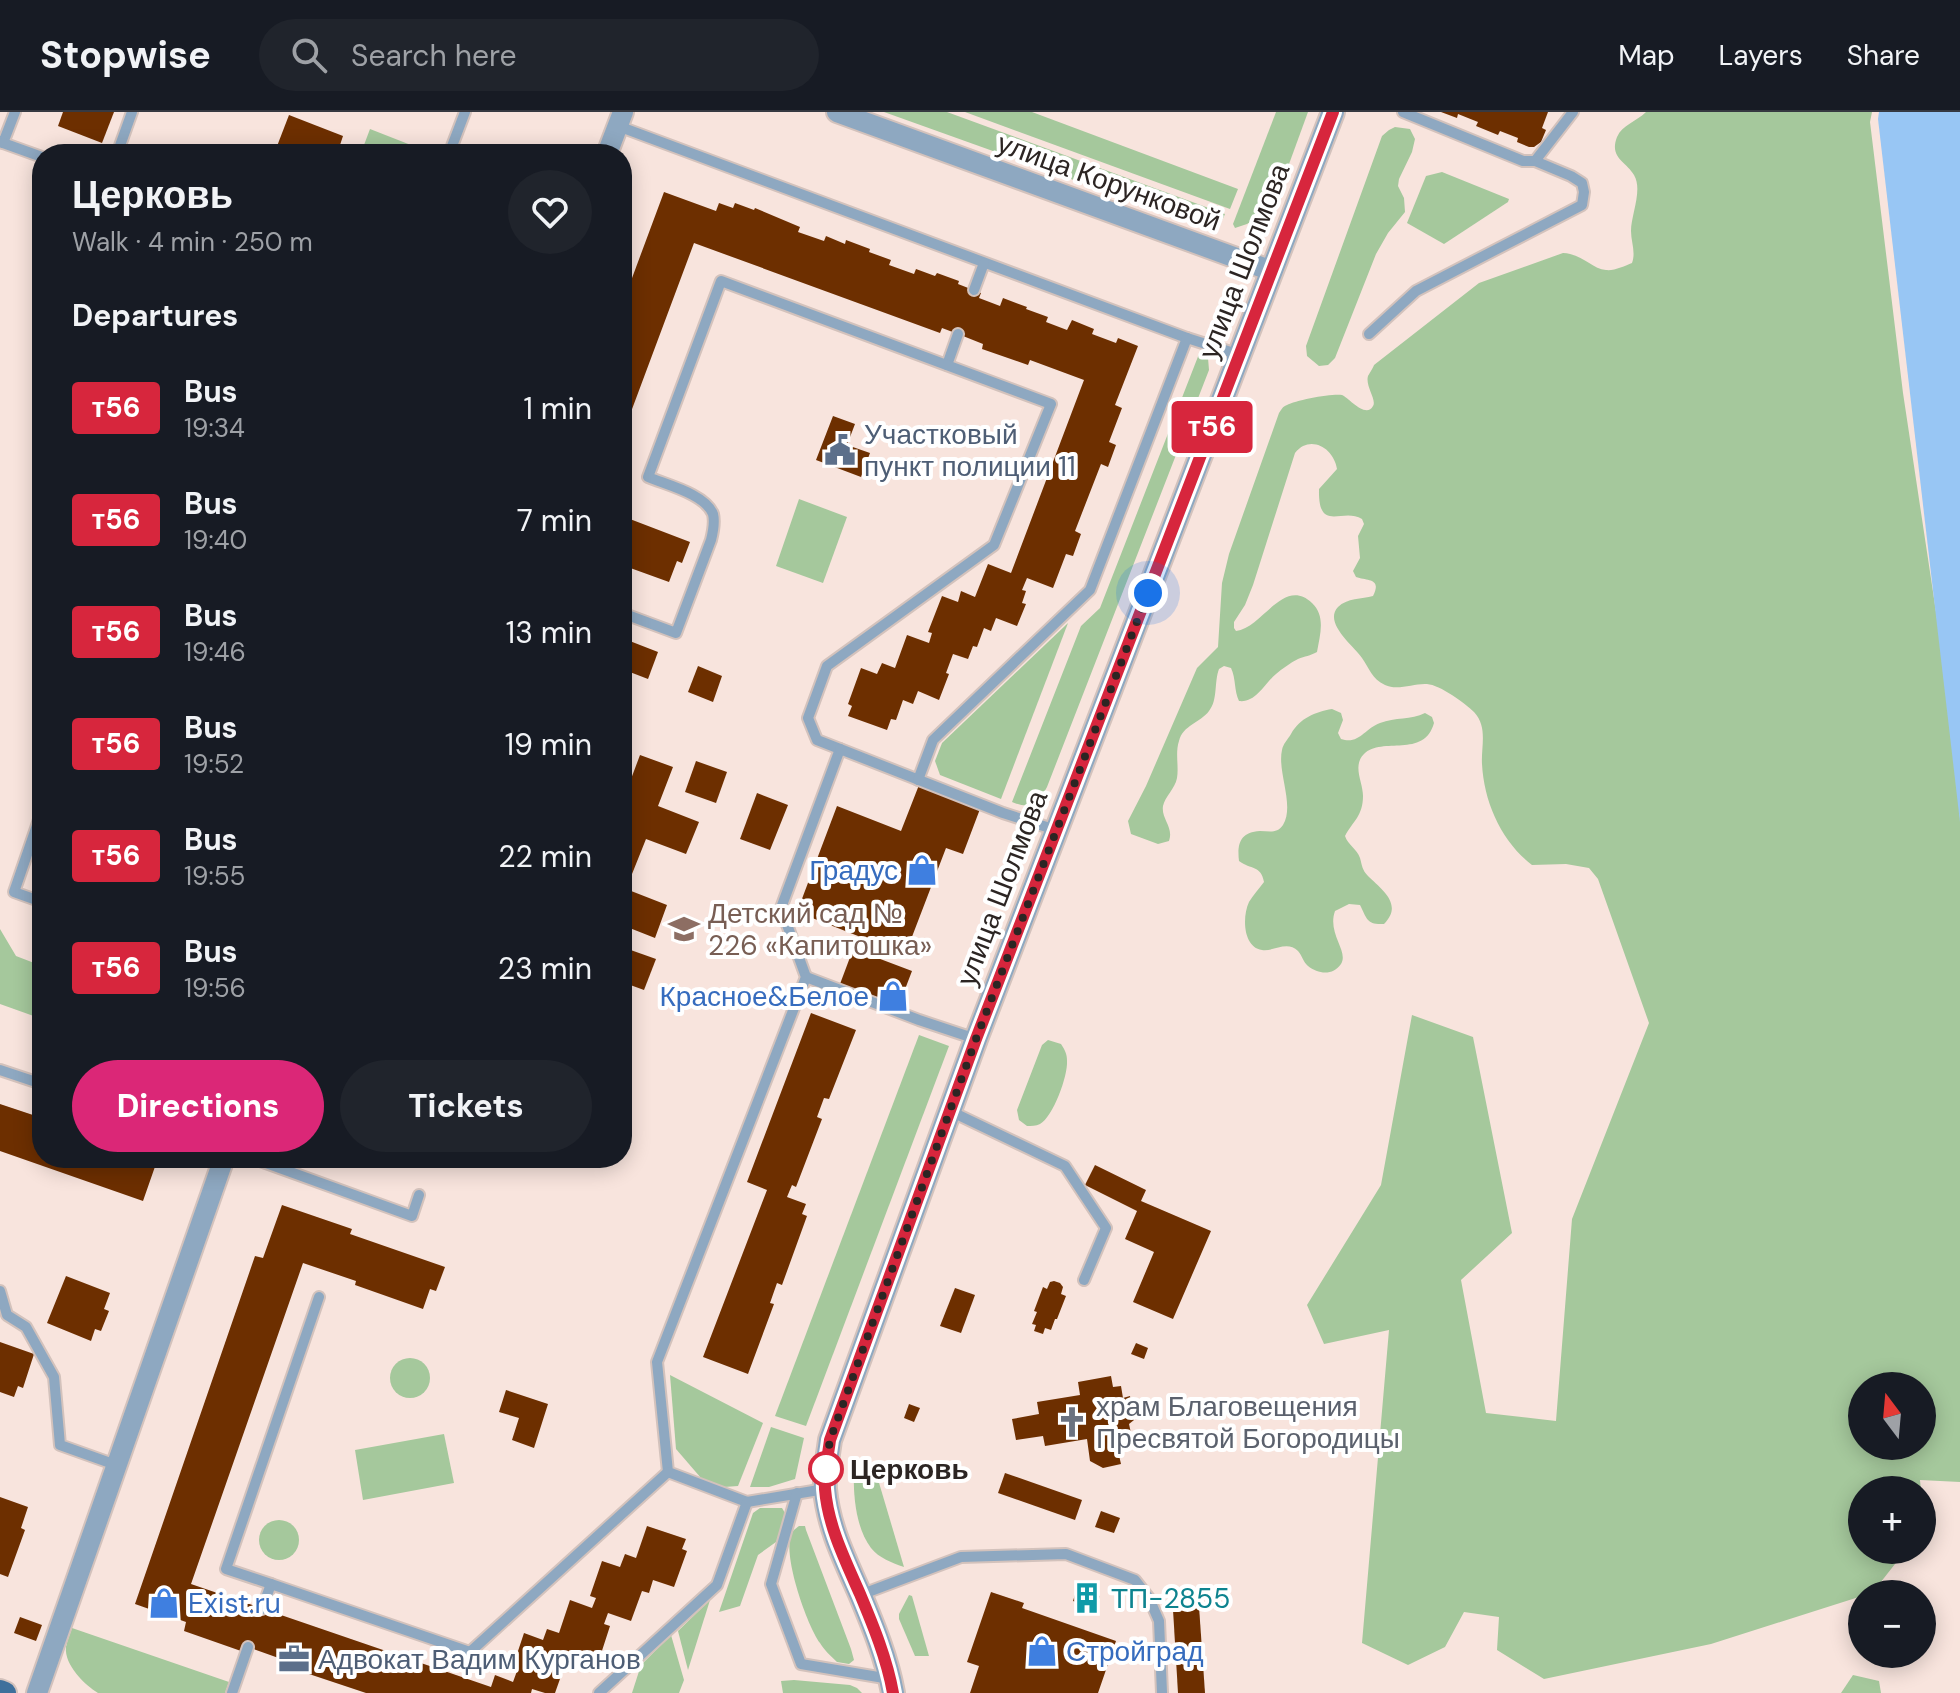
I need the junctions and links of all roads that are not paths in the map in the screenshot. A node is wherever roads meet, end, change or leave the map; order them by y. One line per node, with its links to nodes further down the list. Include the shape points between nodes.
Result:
1 (15, 112): 9 (lane)
2 (132, 112): 10 (lane)
3 (465, 112): 11 (lane)
4 (837, 112): 16 (street, улица Корунковой)
5 (1333, 112): 16 (street, улица Шолмова)
6 (1403, 112): 14 (lane, via 1523,161)
7 (1573, 112): 14 (lane)
8 (620, 119): 12 (street); 15 (lane)
9 (2, 142): 13 (lane)
10 (121, 144)
11 (453, 144)
12 (611, 144)
13 (32, 153)
14 (1535, 161): 19 (lane, via 1582,183 1582,205 1416,291)
15 (984, 263): 17 (lane); 20 (lane)
16 (1272, 271): 21 (street, улица Шолмова)
17 (974, 290)
18 (958, 334): 22 (lane)
19 (1369, 334)
20 (1187, 338): 21 (lane); 25 (lane, via 1090,590 933,740)
21 (1240, 355): 26 (street, улица Шолмова)
22 (947, 365): 23 (lane, via 721,281 648,477 705,502 713,514 711,540 676,633); 24 (lane, via 1051,404 994,545 827,666 808,718 817,740)
23 (632, 617)
24 (840, 749): 25 (lane); 29 (lane, via 781,908)
25 (918, 780): 26 (lane)
26 (1056, 830): 30 (street, улица Шолмова)
27 (32, 840): 28 (lane, via 14,892)
28 (32, 898)
29 (806, 977): 30 (lane); 41 (lane, via 657,1362)
30 (976, 1039): 33 (street, улица Шолмова)
31 (0, 1070): 32 (lane)
32 (32, 1081)
33 (950, 1111): 37 (lane, via 1065,1166 1106,1228); 42 (street, улица Шолмова, via 830,1440)
34 (220, 1168): 40 (street)
35 (280, 1168): 36 (lane, via 412,1216)
36 (419, 1195)
37 (1084, 1280)
38 (0, 1291): 40 (lane, via 7,1315 26,1327 54,1377 60,1445)
39 (319, 1297): 45 (lane, via 226,1569)
40 (116, 1465): 50 (street)
41 (668, 1472): 44 (lane); 45 (lane, via 470,1652)
42 (825, 1489): 43 (lane); 46 (street, улица Шолмова, via 840,1549)
43 (797, 1493): 44 (lane); 49 (lane, via 771,1584 801,1664)
44 (747, 1502): 52 (lane, via 717,1585)
45 (271, 1584): 47 (lane)
46 (860, 1595): 49 (street, улица Шолмова); 53 (lane, via 961,1557 1066,1554 1135,1580 1149,1598 1159,1621)
47 (262, 1609)
48 (248, 1647): 51 (lane)
49 (892, 1686)
50 (37, 1693)
51 (232, 1693)
52 (599, 1693)
53 (1162, 1693)

